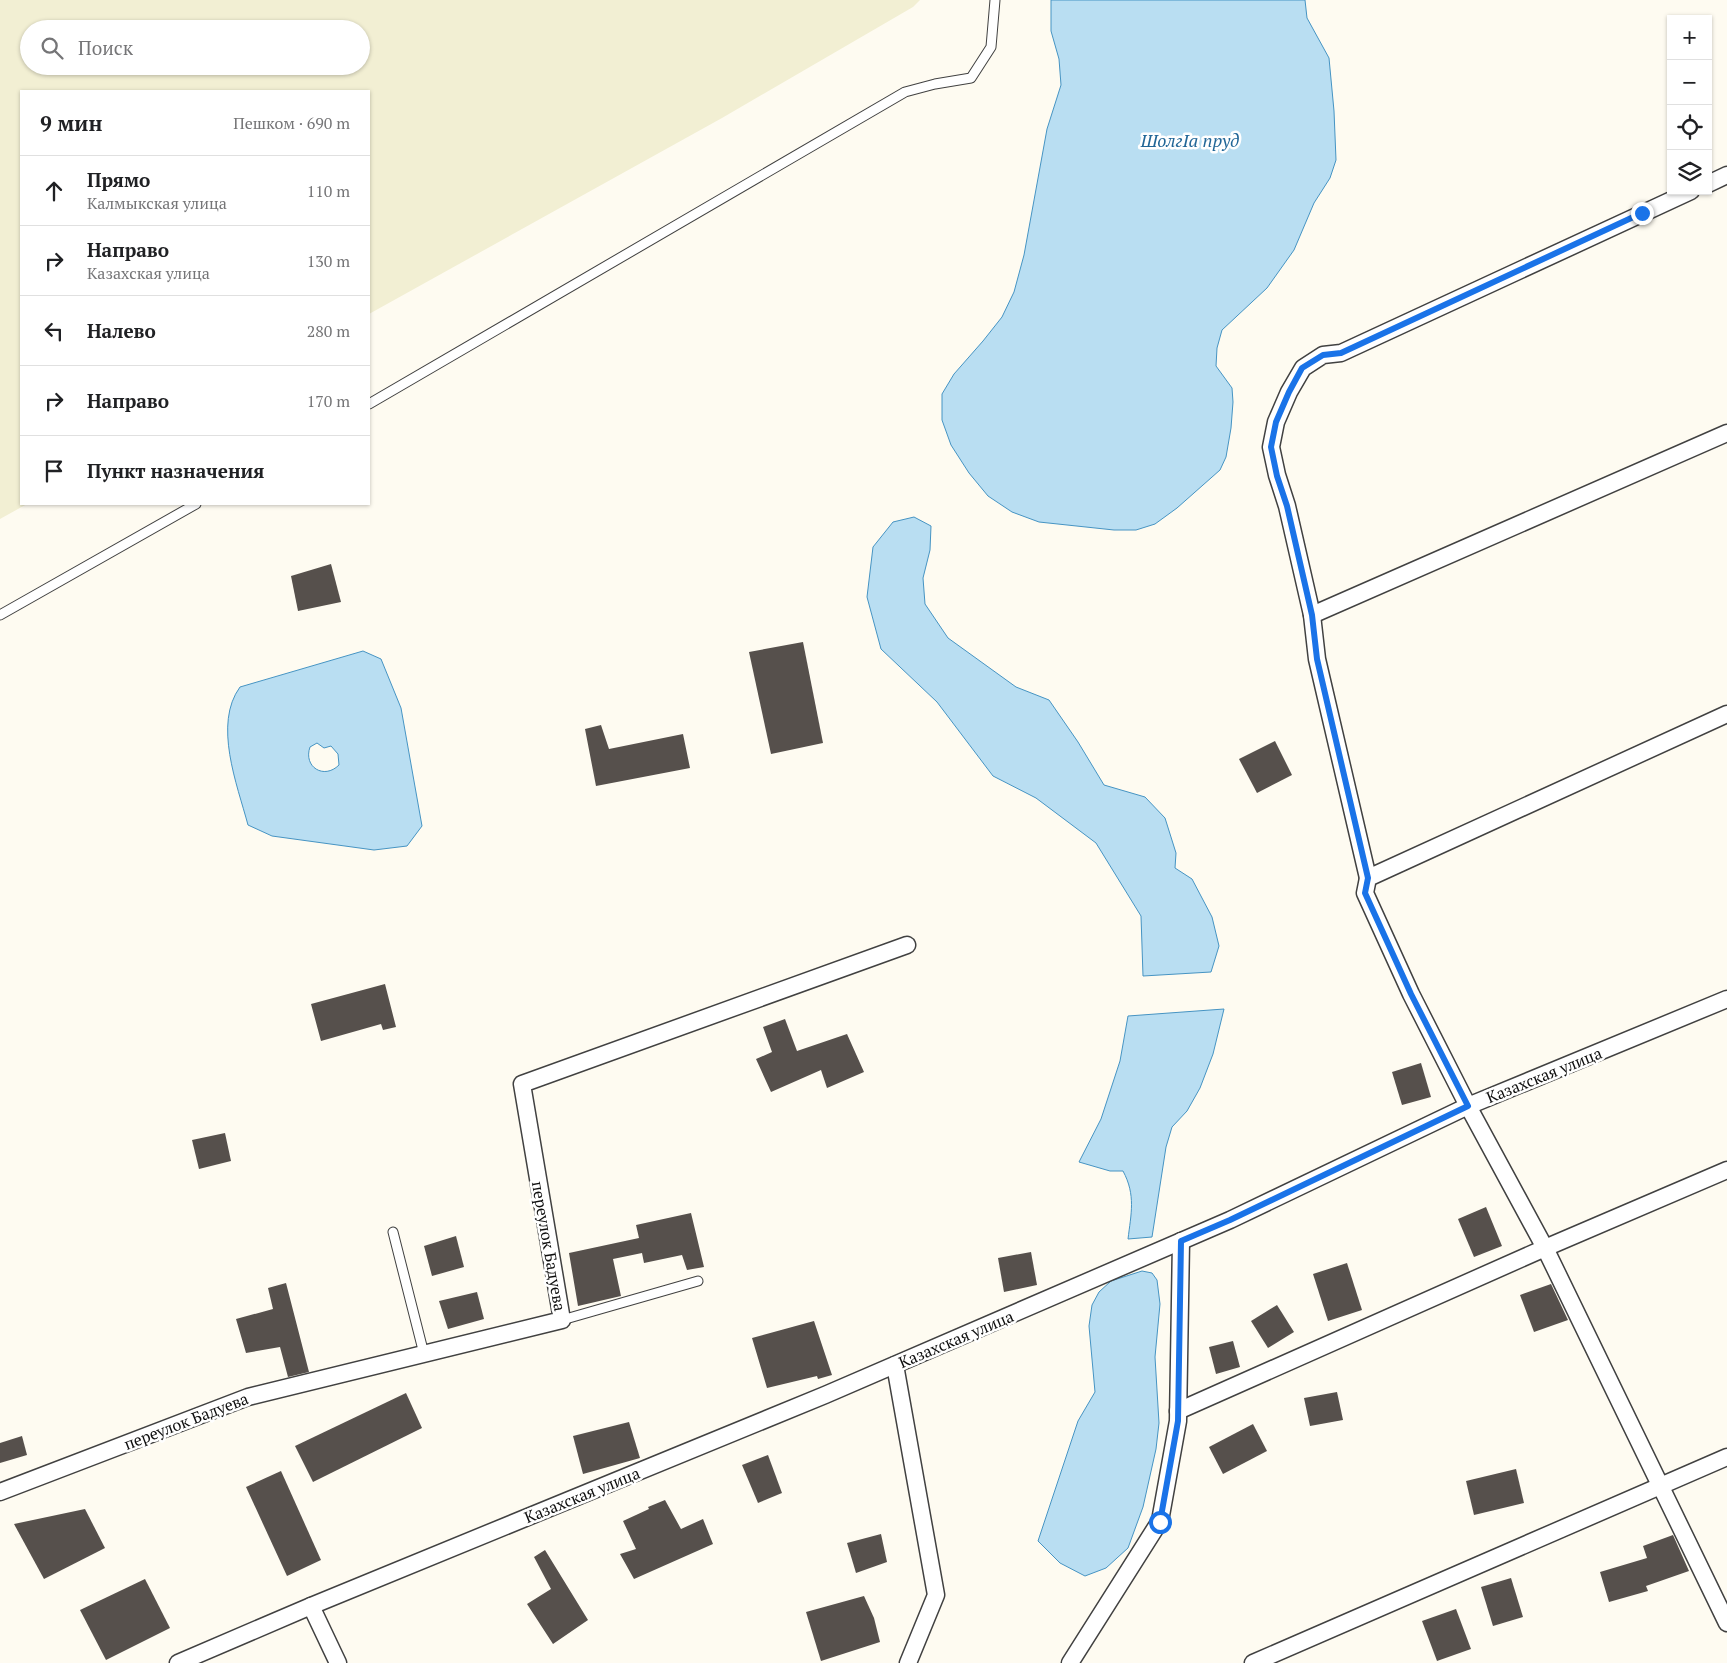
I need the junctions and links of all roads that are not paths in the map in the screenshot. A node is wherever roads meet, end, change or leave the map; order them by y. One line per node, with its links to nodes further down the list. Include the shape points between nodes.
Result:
1 (995, 0): 5 (lane, via 990,47 971,78 904,92)
2 (1727, 175): 3 (street)
3 (1712, 182)
4 (1682, 195): 9 (street, via 1341,353 1323,355 1302,368 1276,422 1271,447)
5 (370, 403)
6 (1727, 433): 9 (street)
7 (194, 505): 8 (lane)
8 (0, 615)
9 (1312, 615): 11 (street, via 1317,659)
10 (1727, 714): 11 (street)
11 (1368, 878): 14 (street, via 1365,893 1370,906)
12 (907, 946): 20 (street, переулок Бадуева, via 522,1084)
13 (1727, 999): 14 (street, Казахская улица)
14 (1468, 1106): 17 (street, Казахская улица); 18 (street)
15 (1727, 1170): 18 (street)
16 (393, 1232): 21 (lane)
17 (1181, 1241): 22 (street, Казахская улица); 23 (street)
18 (1545, 1248): 23 (street); 25 (street)
19 (698, 1281): 20 (lane)
20 (562, 1320): 21 (street, переулок Бадуева)
21 (424, 1354): 26 (street, переулок Бадуева, via 248,1397)
22 (895, 1365): 27 (street, Казахская улица); 31 (street, via 936,1595)
23 (1178, 1411): 32 (street, via 1160,1522)
24 (1727, 1457): 25 (street)
25 (1661, 1486): 28 (street); 33 (street)
26 (0, 1492)
27 (311, 1606): 29 (street, Казахская улица); 30 (street)
28 (1727, 1624)
29 (178, 1663)
30 (338, 1663)
31 (908, 1663)
32 (1070, 1663)
33 (1253, 1663)

